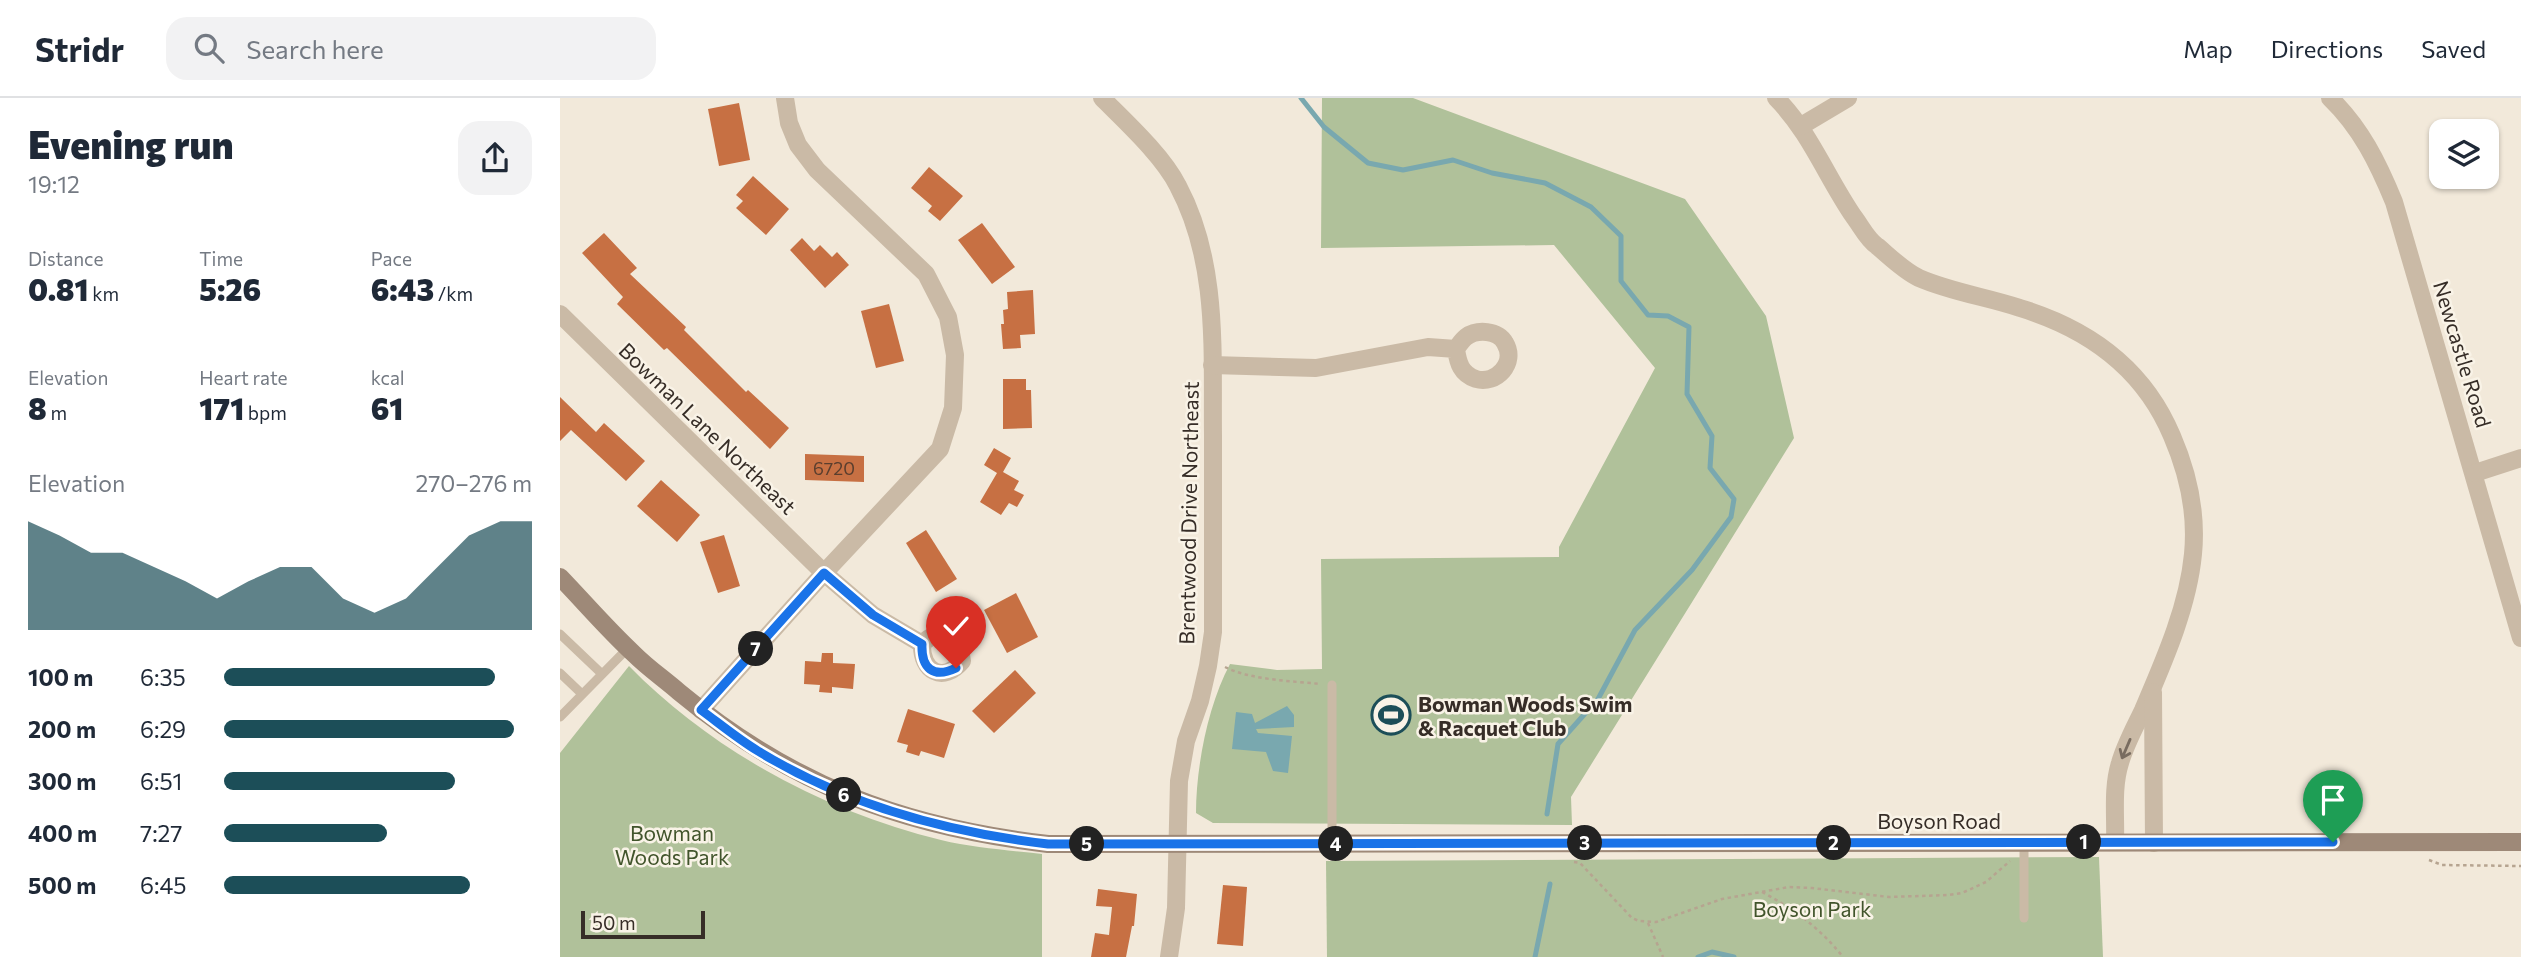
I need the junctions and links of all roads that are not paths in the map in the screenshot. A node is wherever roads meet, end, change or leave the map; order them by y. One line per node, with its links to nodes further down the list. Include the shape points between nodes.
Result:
1 (785, 98): 12 (street, via 798,145 817,170 926,274 948,317 955,355 953,408 940,449)
2 (1102, 98): 9 (street, Brentwood Drive Northeast, via 1139,135 1178,185 1210,284)
3 (1776, 98): 6 (street)
4 (1848, 98): 6 (street)
5 (2330, 98): 11 (street, Newcastle Road, via 2361,134 2394,202)
6 (1801, 125): 21 (street, via 1833,186 1873,243 1916,277 2023,308 2090,337 2129,368 2162,412 2185,466 2193,514 2193,553 2186,591)
7 (560, 314): 12 (street, Bowman Lane Northeast)
8 (1456, 349): 9 (street, via 1428,348 1316,368)
9 (1212, 365): 28 (street, Brentwood Drive Northeast, via 1213,632 1179,781)
10 (2521, 458): 11 (street)
11 (2475, 473): 15 (street, Newcastle Road)
12 (824, 573): 16 (street, Bowman Lane Northeast, via 873,615); 23 (street)
13 (560, 577): 17 (street, Boyson Road)
14 (560, 634): 19 (lane)
15 (2521, 638)
16 (922, 644)
17 (628, 648): 19 (lane); 23 (street, Boyson Road)
18 (560, 673): 22 (lane)
19 (602, 674): 22 (lane)
20 (1332, 685): 29 (lane)
21 (2153, 686): 25 (street, one-way to 25, via 2118,769); 27 (street)
22 (582, 695): 24 (lane)
23 (701, 710): 28 (street, Boyson Road, via 757,750 809,779 902,816 954,830 1048,844)
24 (560, 718)
25 (2115, 842): 27 (street, Boyson Road); 30 (street, Boyson Road)
26 (2521, 842): 27 (street, Boyson Road)
27 (2154, 843)
28 (1177, 844): 29 (street, Boyson Road); 32 (street, Brentwood Drive Northeast, via 1176,908)
29 (1324, 844): 30 (street, Boyson Road)
30 (2024, 851): 31 (lane)
31 (2024, 918)
32 (1169, 957)

